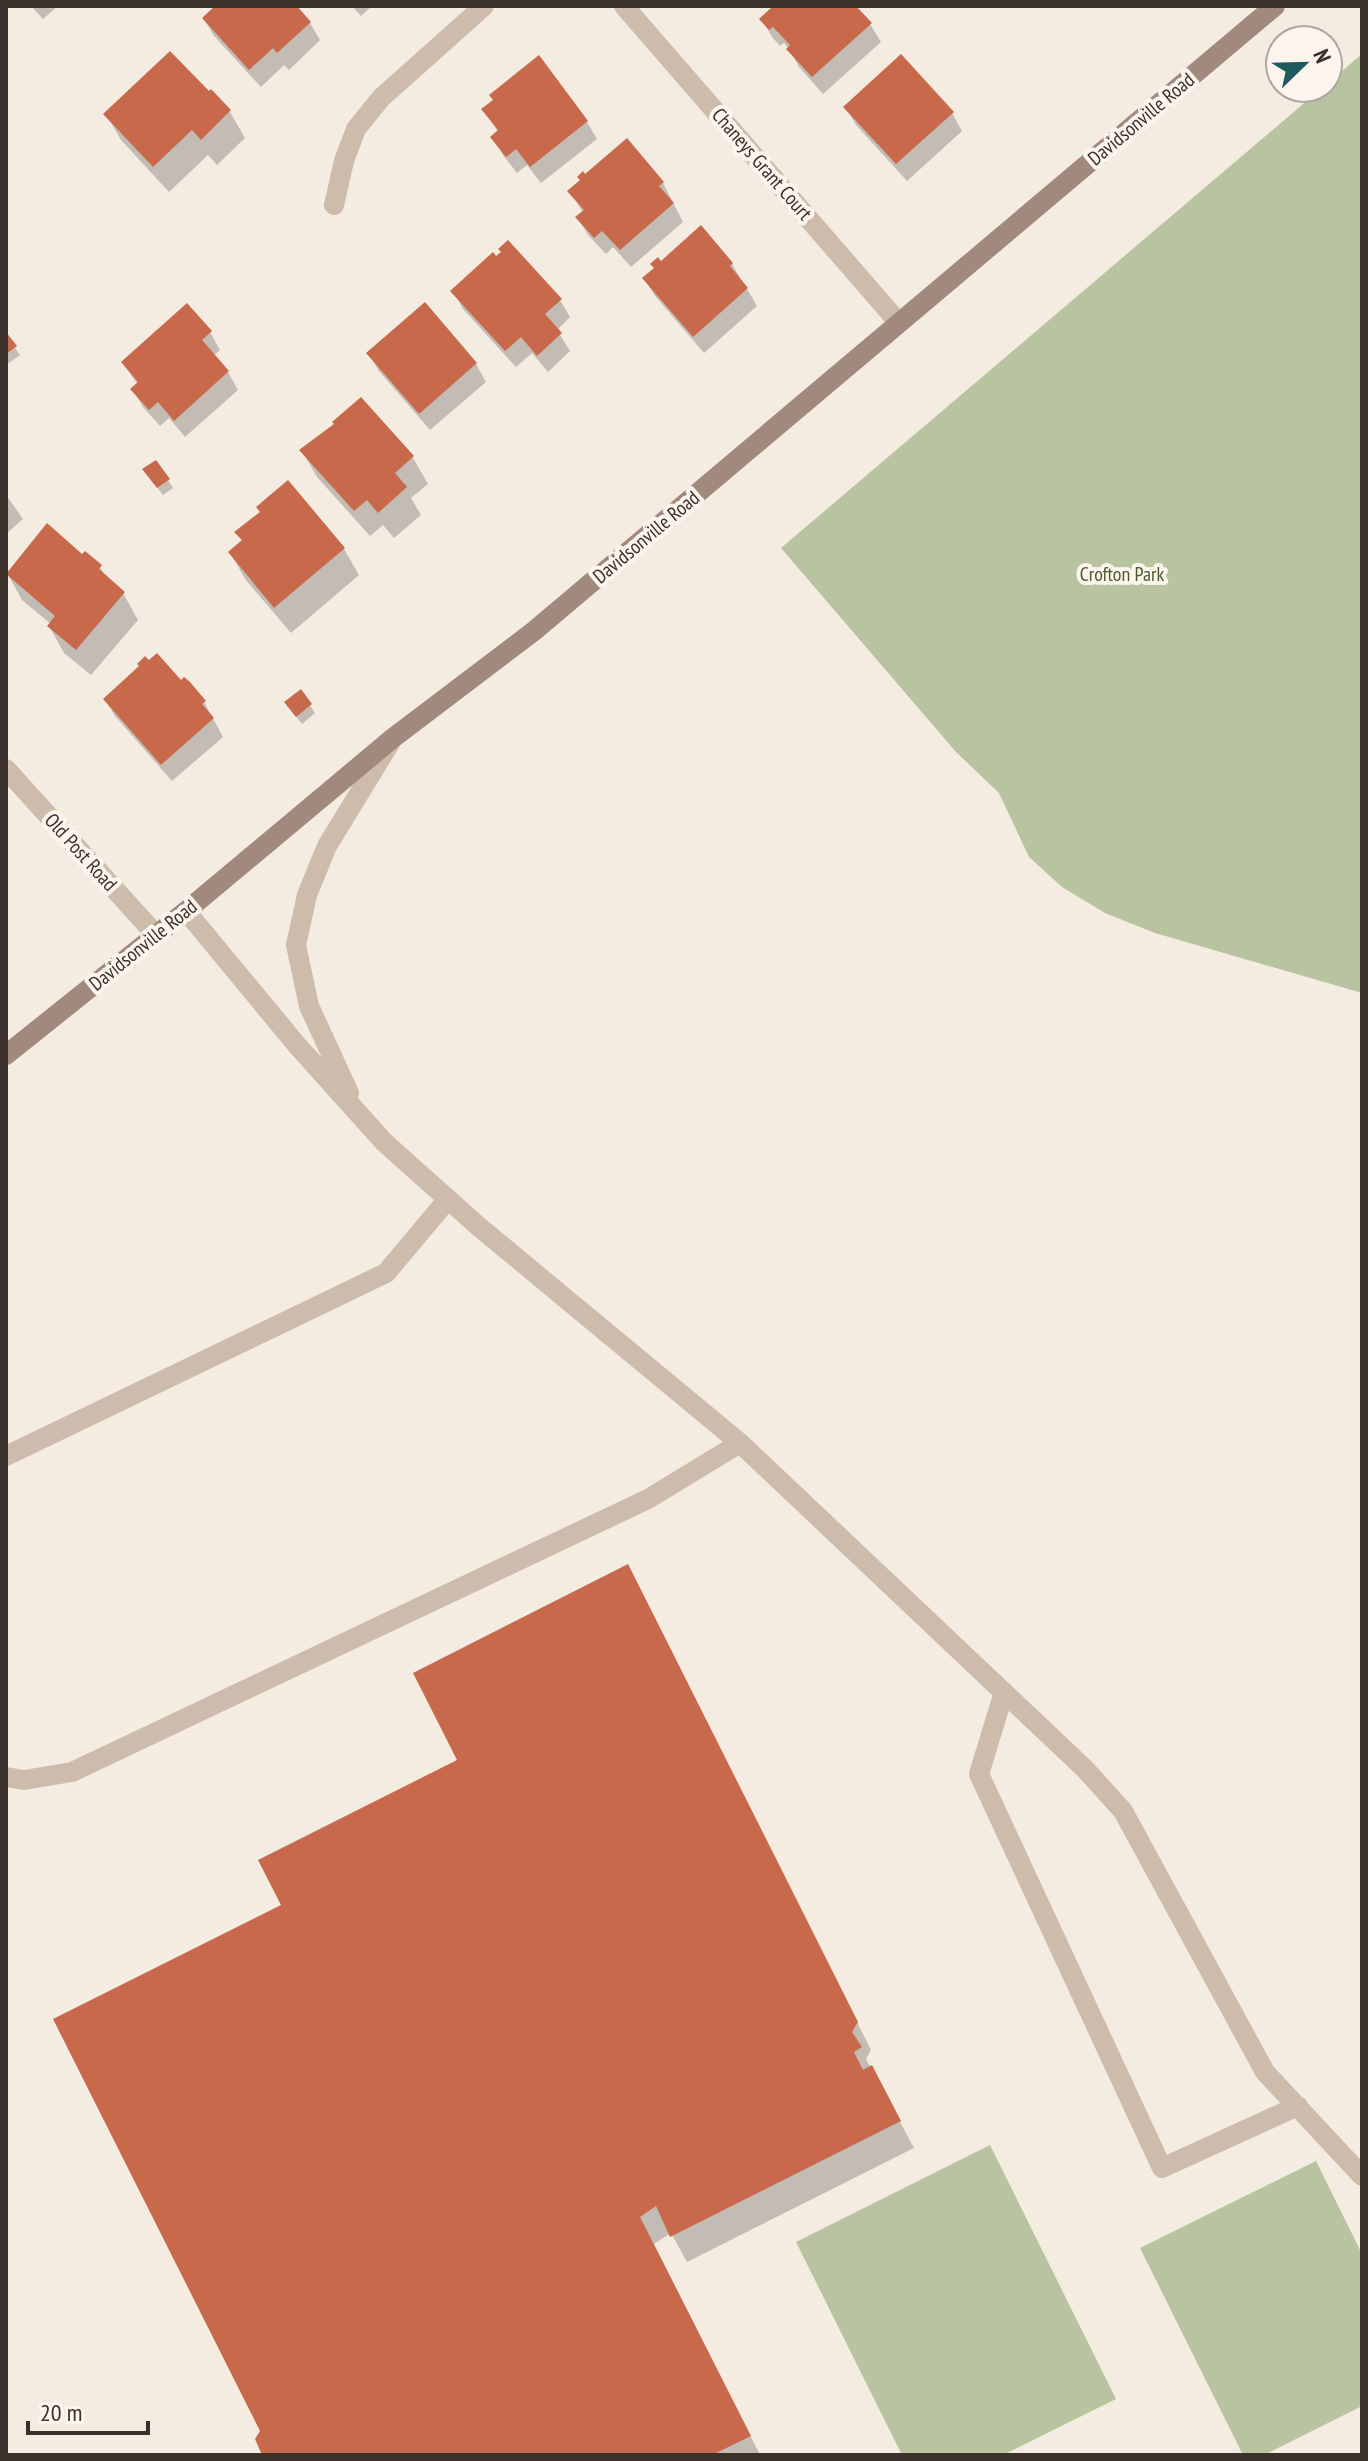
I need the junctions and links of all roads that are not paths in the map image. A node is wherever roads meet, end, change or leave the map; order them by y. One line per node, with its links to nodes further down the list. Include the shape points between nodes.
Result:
1 (484, 6): 4 (street, via 381,98 356,129)
2 (624, 6): 5 (street, Chaneys Grant Court)
3 (1275, 6): 5 (main road, Davidsonville Road)
4 (334, 205)
5 (899, 323): 6 (main road, Davidsonville Road, via 534,631)
6 (393, 738): 8 (main road, Davidsonville Road); 11 (street, via 327,846 307,895 296,945 309,1006)
7 (6, 769): 9 (street, Old Post Road)
8 (186, 911): 9 (main road, Davidsonville Road); 11 (street)
9 (156, 935): 10 (main road, Davidsonville Road)
10 (6, 1055)
11 (359, 1115): 12 (street)
12 (448, 1199): 13 (street); 14 (street, via 386,1273)
13 (740, 1443): 15 (street); 16 (street, via 648,1499 72,1772 24,1780)
14 (6, 1456)
15 (1004, 1692): 17 (street, via 1123,1811 1265,2072); 17 (street, via 979,1774 1162,2168)
16 (6, 1777)
17 (1298, 2106): 18 (street)
18 (1362, 2176)

